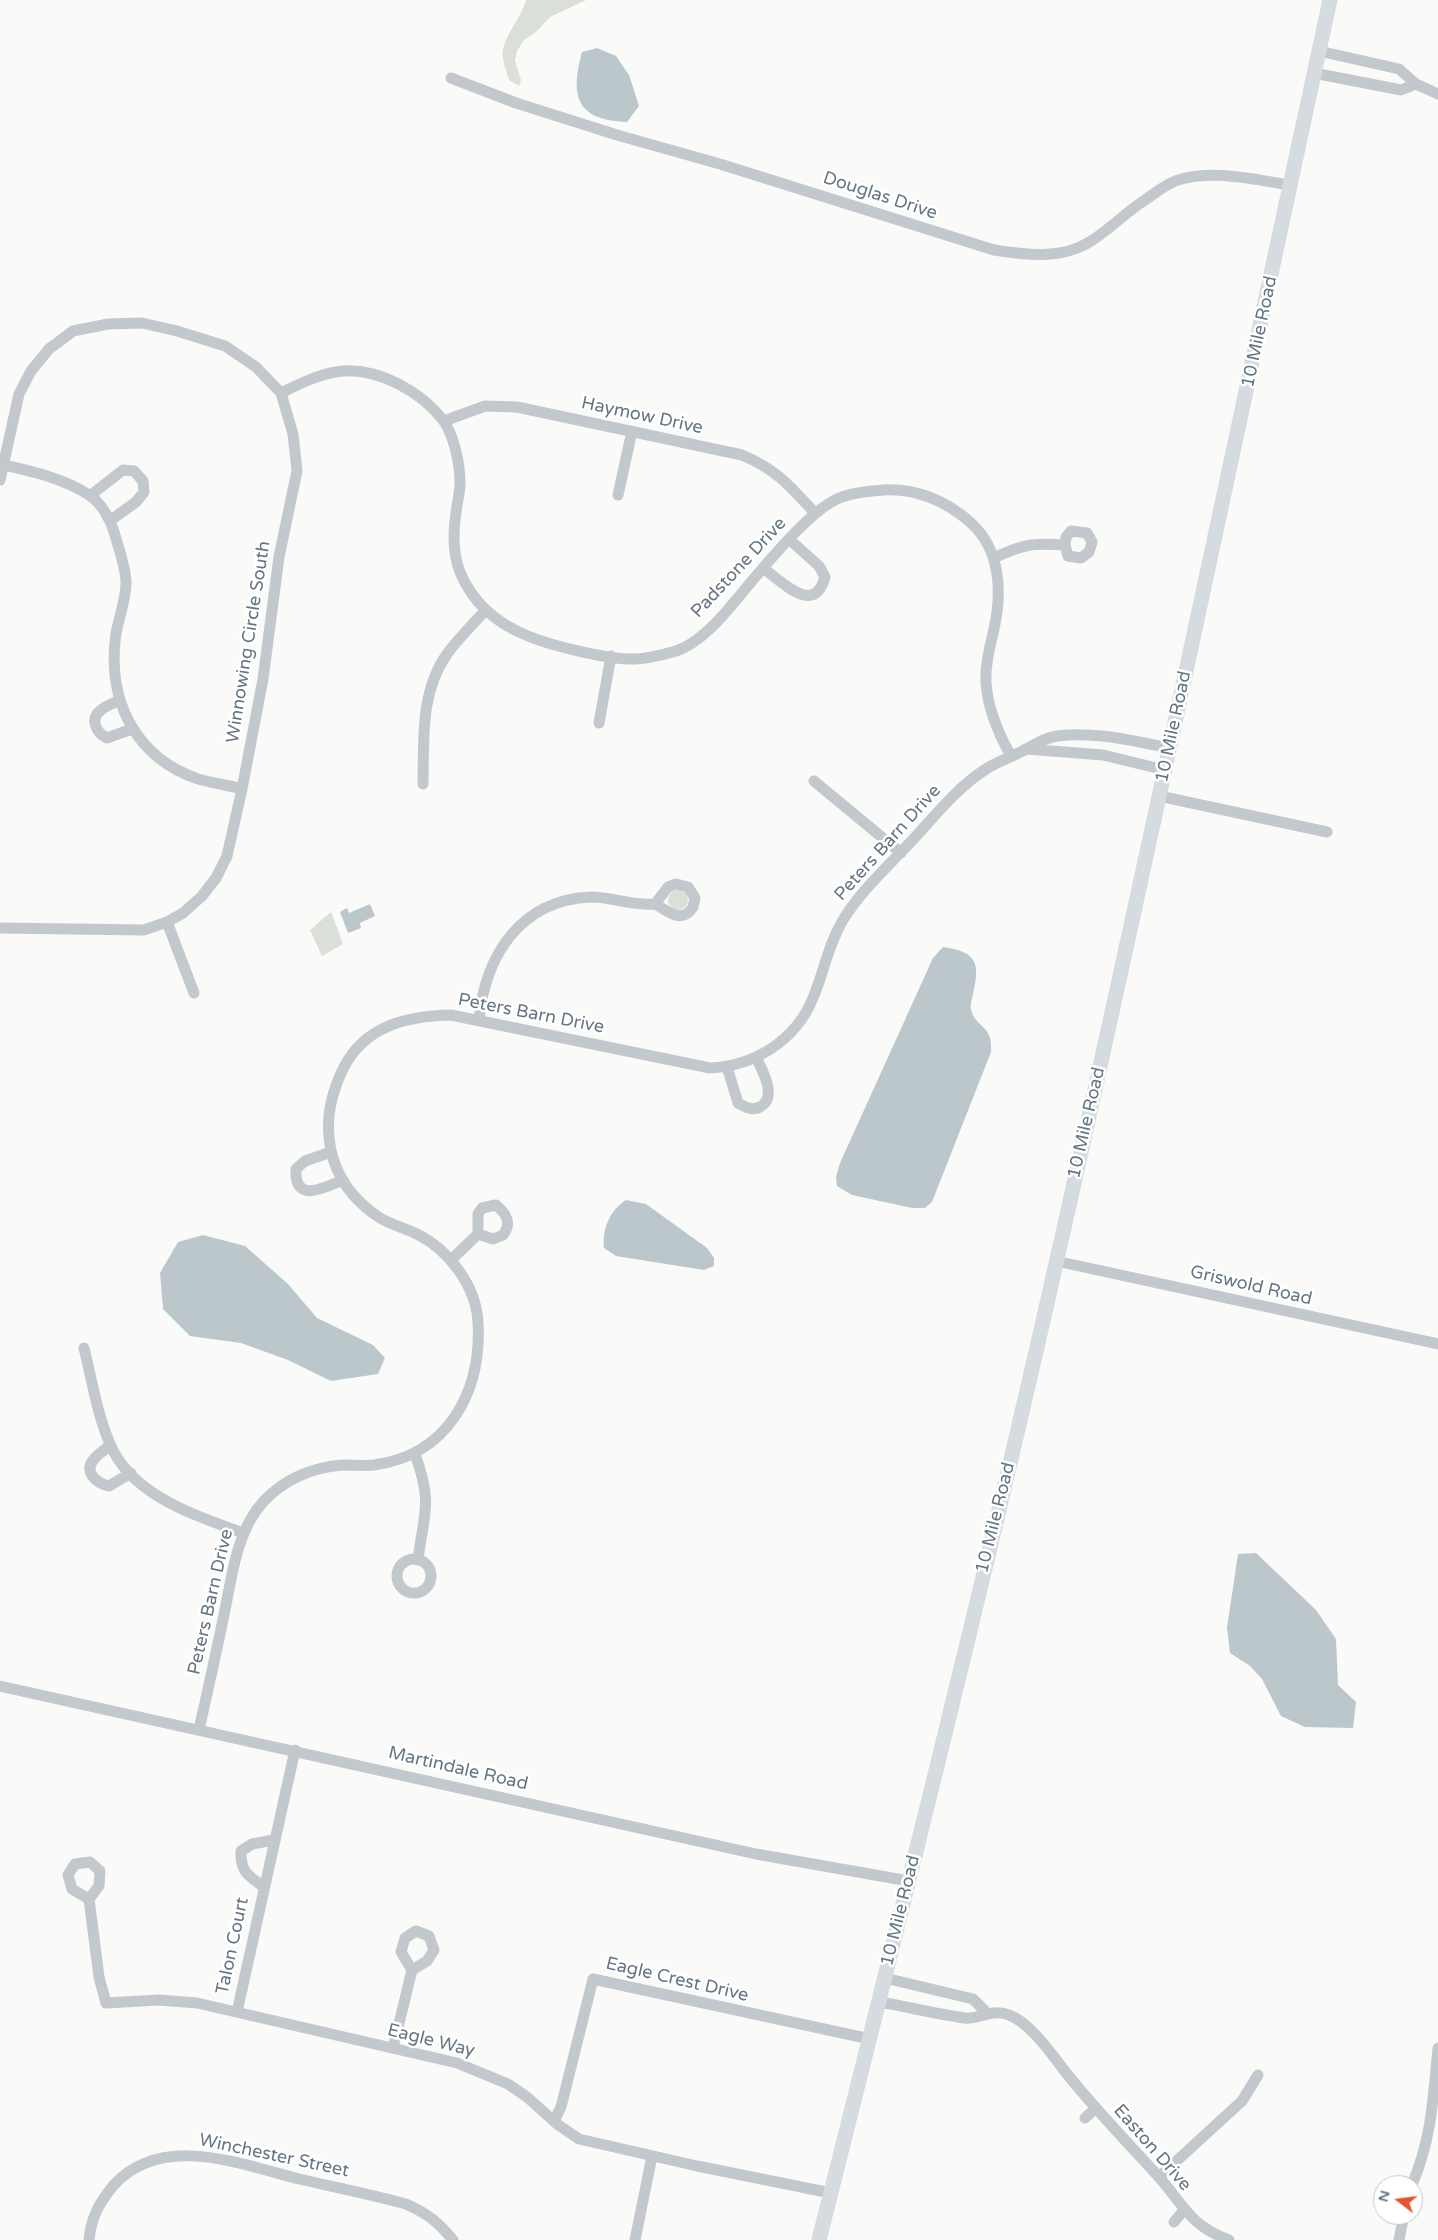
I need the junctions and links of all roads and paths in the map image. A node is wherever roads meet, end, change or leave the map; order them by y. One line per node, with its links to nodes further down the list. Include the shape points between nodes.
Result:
1 (1330, 0): 2 (main road, 10 Mile Road)
2 (1319, 51): 3 (main road, 10 Mile Road); 5 (street, via 1399,69)
3 (1314, 73): 5 (street, via 1401,90); 7 (main road, 10 Mile Road)
4 (451, 78): 7 (street, Douglas Drive, via 513,102 617,135 994,250 1022,255 1064,252 1089,242 1176,181 1202,175 1231,176)
5 (1416, 84): 6 (street)
6 (1438, 94)
7 (1291, 185): 26 (main road, 10 Mile Road)
8 (281, 393): 9 (street, Padstone Drive, via 310,378 344,371 375,375 404,386); 11 (street, Winnowing Circle South, via 256,367 224,346 142,323 108,324 73,331 49,348 31,371 19,394); 32 (street, Winnowing Circle South, via 293,434 297,471 279,558 263,679)
9 (444, 421): 10 (street, Haymow Drive, via 485,406 517,407); 21 (street, Padstone Drive, via 452,440 460,484 454,540 460,572)
10 (632, 431): 13 (street); 15 (street, Haymow Drive, via 742,455 780,475)
11 (2, 465): 12 (street, Winnowing Circle South); 14 (street, via 56,479)
12 (0, 480)
13 (618, 495)
14 (90, 496): 16 (street); 16 (street, via 123,470 134,471 143,481 144,492 136,502)
15 (814, 512): 17 (street, Padstone Drive); 19 (street, Padstone Drive, via 841,497 896,489 916,492 938,499 972,524)
16 (111, 520): 23 (street, via 126,583 113,669)
17 (790, 540): 20 (street, Padstone Drive); 20 (street, via 820,566 825,576 822,590 814,596 802,595)
18 (1065, 545): 19 (street, via 1035,543)
19 (994, 558): 28 (street, Padstone Drive, via 999,598 987,658 986,682 998,732)
20 (764, 569): 22 (street, Padstone Drive, via 715,625 679,650 628,659)
21 (485, 611): 22 (street, Padstone Drive, via 529,637); 31 (street, via 447,654 435,674 424,719)
22 (611, 656): 24 (street)
23 (118, 701): 25 (street); 25 (street, via 97,713 94,721 97,730 107,738)
24 (599, 723)
25 (132, 728): 32 (street, via 155,755 180,771 198,779)
26 (1170, 748): 27 (street, Peters Barn Drive, via 1091,734 1056,736 1040,740); 29 (main road, 10 Mile Road)
27 (1026, 749): 28 (street, Peters Barn Drive); 29 (street, Peters Barn Drive, via 1103,755)
28 (1011, 756): 35 (street, Peters Barn Drive, via 986,769 956,793)
29 (1165, 770): 33 (main road, 10 Mile Road)
30 (814, 781): 35 (street)
31 (423, 784)
32 (242, 789): 37 (street, Winnowing Circle South, via 227,856 216,878 202,896)
33 (1159, 796): 34 (street); 47 (main road, 10 Mile Road)
34 (1327, 832)
35 (901, 853): 41 (street, Peters Barn Drive, via 856,901 842,921 830,944 804,1018 790,1034)
36 (654, 904): 40 (street, via 589,897 558,903 532,916 512,934 494,960 485,980)
37 (167, 922): 38 (street, Winnowing Circle South, via 144,930); 39 (street)
38 (0, 928)
39 (194, 993)
40 (479, 1020): 42 (street, Peters Barn Drive, via 687,1064); 43 (street, Peters Barn Drive, via 451,1015 408,1018 389,1024 371,1036 347,1061 333,1091 328,1116)
41 (756, 1057): 42 (street, Peters Barn Drive); 42 (street, via 768,1089 768,1099 756,1109 738,1103)
42 (728, 1067)
43 (331, 1152): 44 (street, Peters Barn Drive); 44 (street, via 305,1161 296,1169 299,1185 312,1191)
44 (342, 1180): 46 (street, Peters Barn Drive, via 380,1218 417,1234)
45 (478, 1234): 46 (street)
46 (451, 1260): 51 (street, Peters Barn Drive, via 475,1305 478,1321 473,1369 468,1393 450,1425)
47 (1056, 1261): 48 (street, Griswold Road); 59 (main road, 10 Mile Road)
48 (1438, 1344)
49 (84, 1348): 50 (street)
50 (110, 1445): 52 (street); 52 (street, via 90,1465 94,1479 109,1486)
51 (416, 1454): 53 (street, Peters Barn Drive, via 372,1465 323,1467 301,1474 263,1501); 54 (street, via 428,1498)
52 (131, 1473): 53 (street, via 165,1500)
53 (243, 1533): 56 (street, Peters Barn Drive)
54 (418, 1560)
55 (0, 1686): 56 (street, Martindale Road)
56 (199, 1729): 57 (street, Martindale Road)
57 (295, 1750): 58 (street, Talon Court); 59 (street, Martindale Road, via 756,1854)
58 (274, 1840): 60 (street, Talon Court); 60 (street, Talon Court, via 252,1844 240,1851 240,1864)
59 (909, 1881): 63 (main road, 10 Mile Road)
60 (264, 1887): 65 (street, Talon Court)
61 (89, 1899): 65 (street, Eagle Way, via 99,1978 106,2003 159,2000 197,2003)
62 (412, 1970): 68 (street)
63 (885, 1978): 64 (main road, 10 Mile Road); 66 (street, Easton Drive, via 973,1999)
64 (880, 2002): 66 (street, Easton Drive, via 968,2018); 67 (main road, 10 Mile Road)
65 (237, 2012): 68 (street, Eagle Way)
66 (986, 2012): 71 (street, Easton Drive, via 1009,2014 1037,2037)
67 (870, 2039): 73 (street, Eagle Crest Drive, via 593,1979 561,2107); 77 (main road, 10 Mile Road)
68 (393, 2048): 73 (street, Eagle Way, via 457,2063 486,2074 527,2097)
69 (1438, 2048): 75 (street, via 1431,2126)
70 (1258, 2075): 76 (street, via 1242,2101)
71 (1095, 2109): 72 (street, Easton Drive); 76 (street, Easton Drive)
72 (1085, 2118)
73 (554, 2122): 74 (street, Eagle Way, via 579,2139)
74 (652, 2156): 77 (street, Eagle Way); 83 (street)
75 (1416, 2175)
76 (1159, 2177): 78 (street, Easton Drive)
77 (831, 2192): 84 (main road, 10 Mile Road)
78 (1184, 2210): 79 (street, Easton Drive); 85 (street, Easton Drive, via 1211,2233)
79 (1174, 2222)
80 (1402, 2225): 86 (street)
81 (89, 2240): 82 (street, Winchester Street, via 94,2213 119,2179 155,2158 178,2155 248,2166 406,2204 427,2214)
82 (453, 2240)
83 (635, 2240)
84 (819, 2240)
85 (1230, 2240)
86 (1399, 2240)

